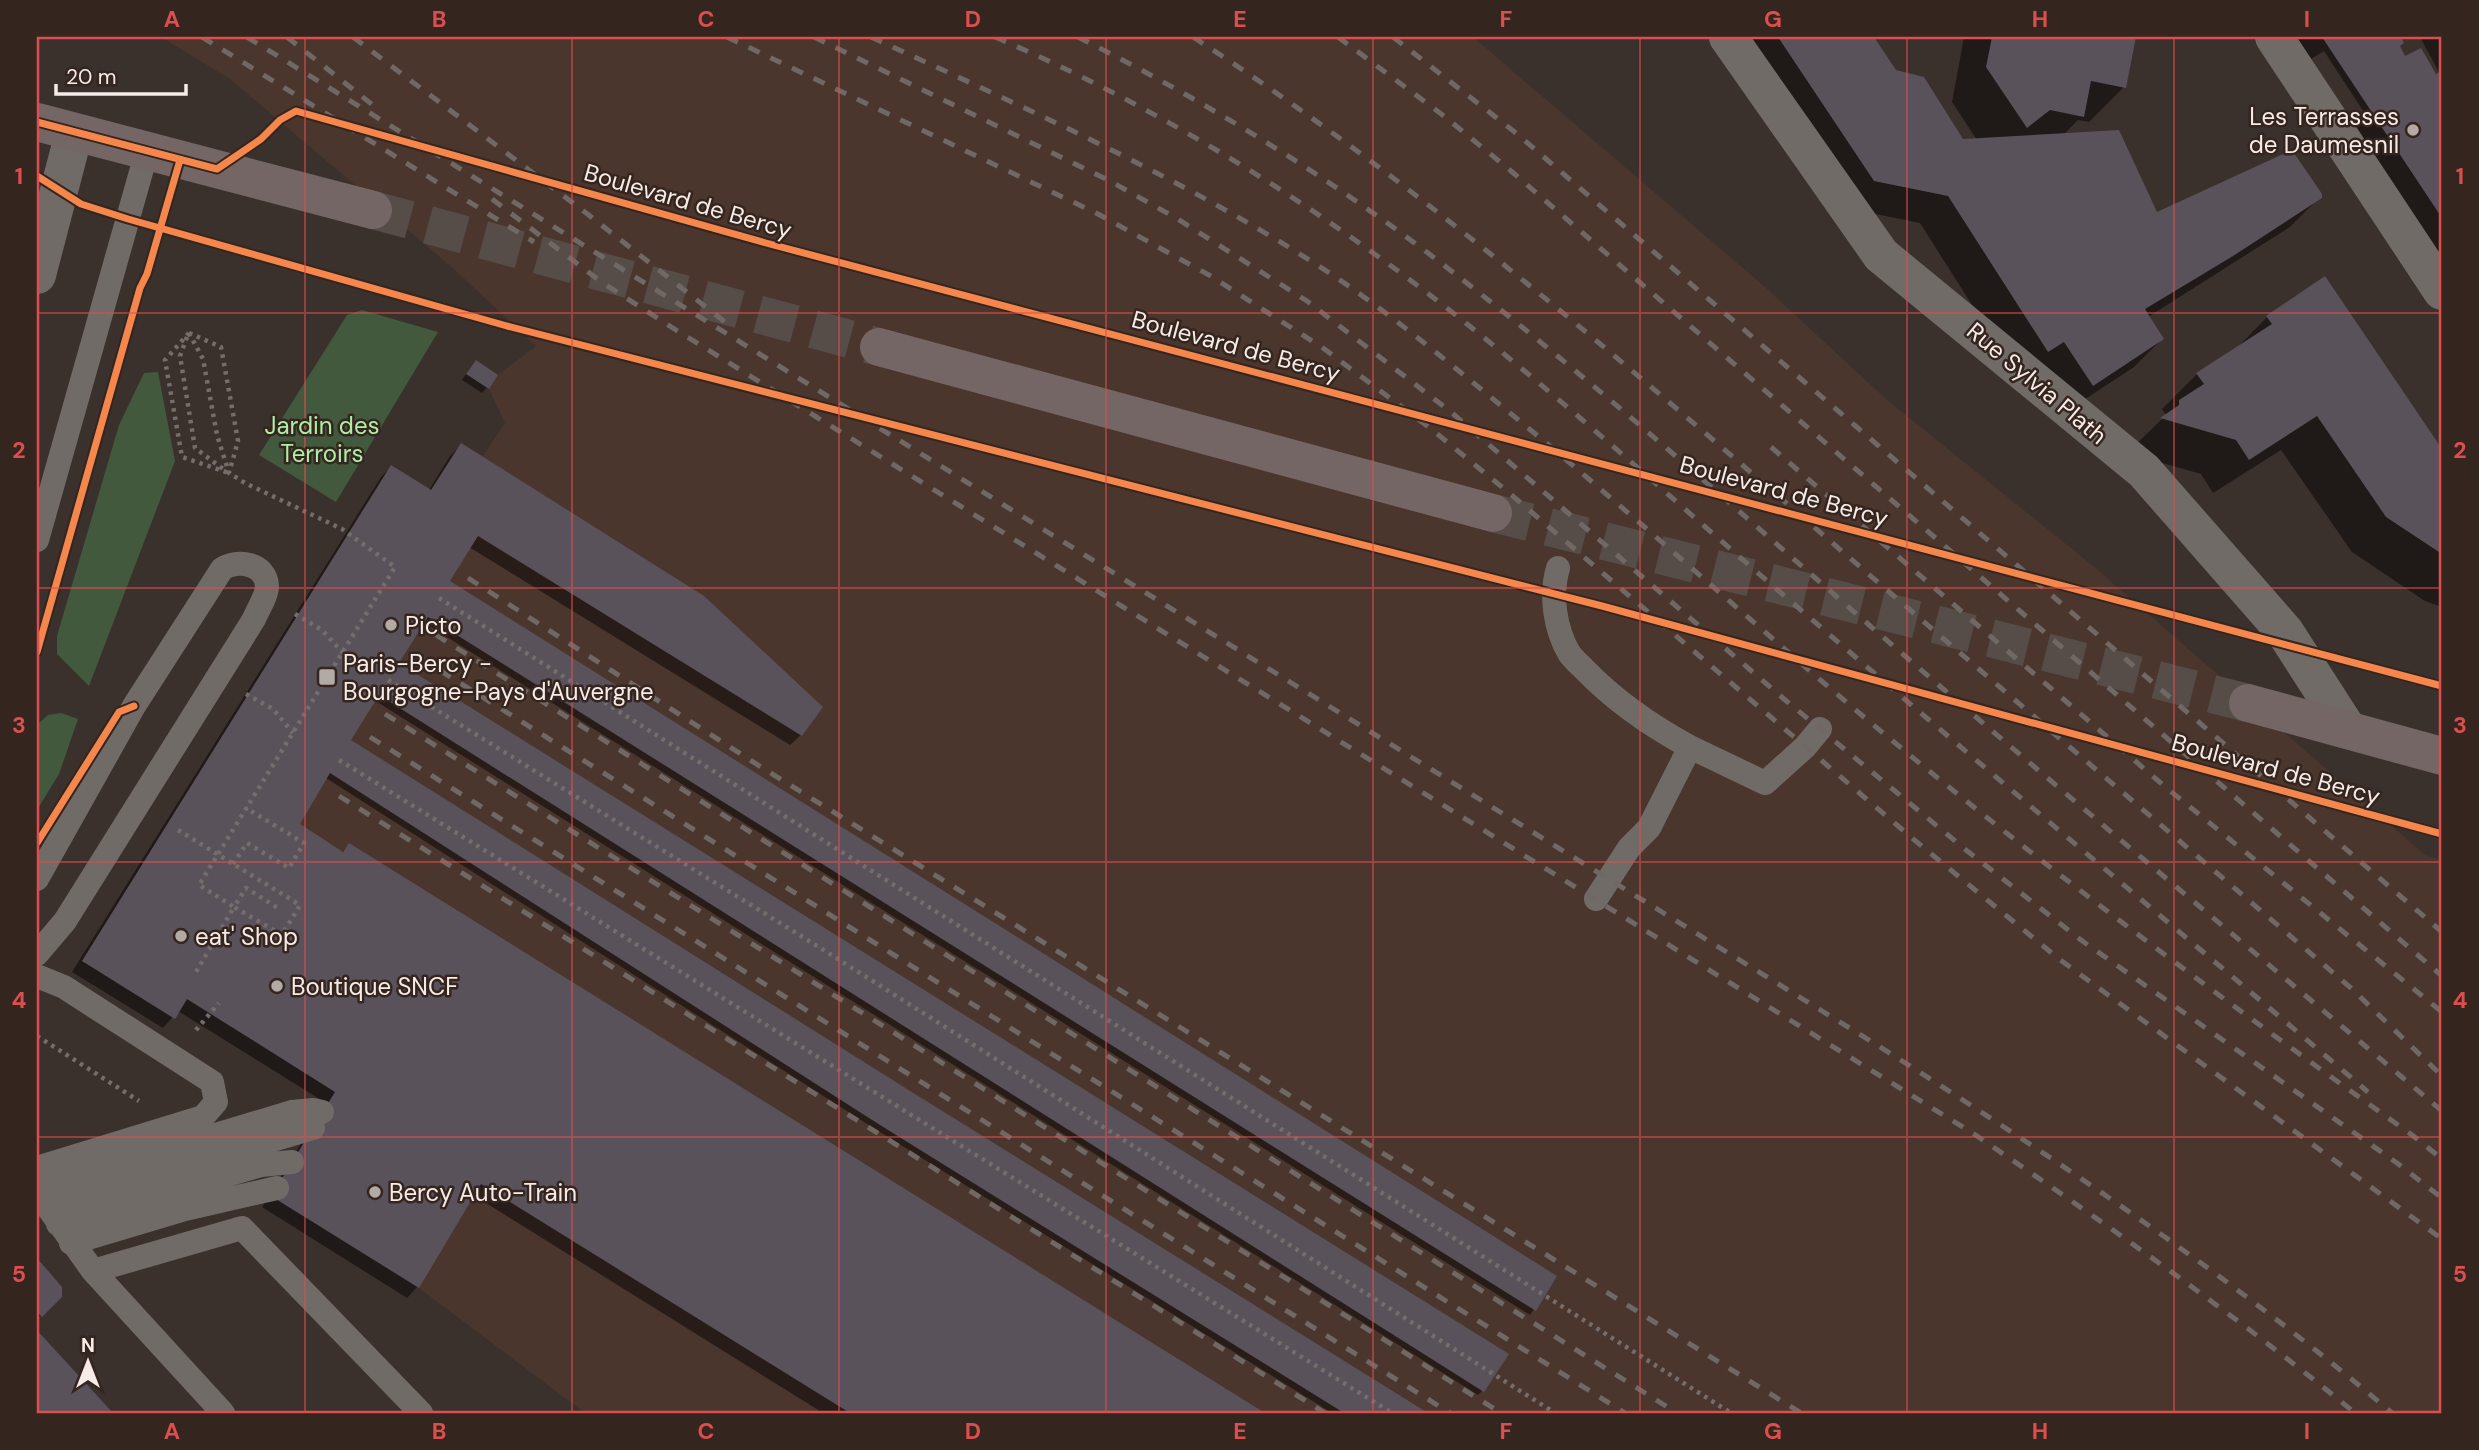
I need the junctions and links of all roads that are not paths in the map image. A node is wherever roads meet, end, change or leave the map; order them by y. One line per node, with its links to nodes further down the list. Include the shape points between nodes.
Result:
1 (1728, 37): 15 (street, Rue Sylvia Plath, via 1881,255 2144,471 2285,632)
2 (2274, 37): 8 (street)
3 (37, 122): 4 (main road)
4 (74, 132): 5 (main road); 7 (street)
5 (147, 151): 6 (main road); 11 (lane)
6 (373, 210)
7 (37, 275)
8 (2442, 291)
9 (879, 347): 10 (main road)
10 (1493, 513)
11 (37, 540)
12 (1558, 568): 16 (lane, via 1554,582 1558,624 1570,654 1600,686)
13 (2248, 703): 15 (main road)
14 (1820, 729): 16 (lane, via 1765,783)
15 (2348, 730): 17 (main road)
16 (1689, 747): 19 (lane, via 1649,828 1629,848)
17 (2442, 756)
18 (37, 879): 20 (lane, via 134,706 222,569 237,563 256,568 267,589 254,618 65,921)
19 (1596, 899)
20 (37, 954)
21 (37, 976): 24 (lane, via 64,987 212,1082 216,1102 203,1117)
22 (317, 1120): 26 (lane)
23 (292, 1162): 26 (lane)
24 (37, 1168)
25 (277, 1188): 26 (lane, via 208,1203)
26 (50, 1211): 27 (lane)
27 (93, 1270): 28 (lane); 29 (lane, via 242,1228)
28 (223, 1413)
29 (421, 1413)

